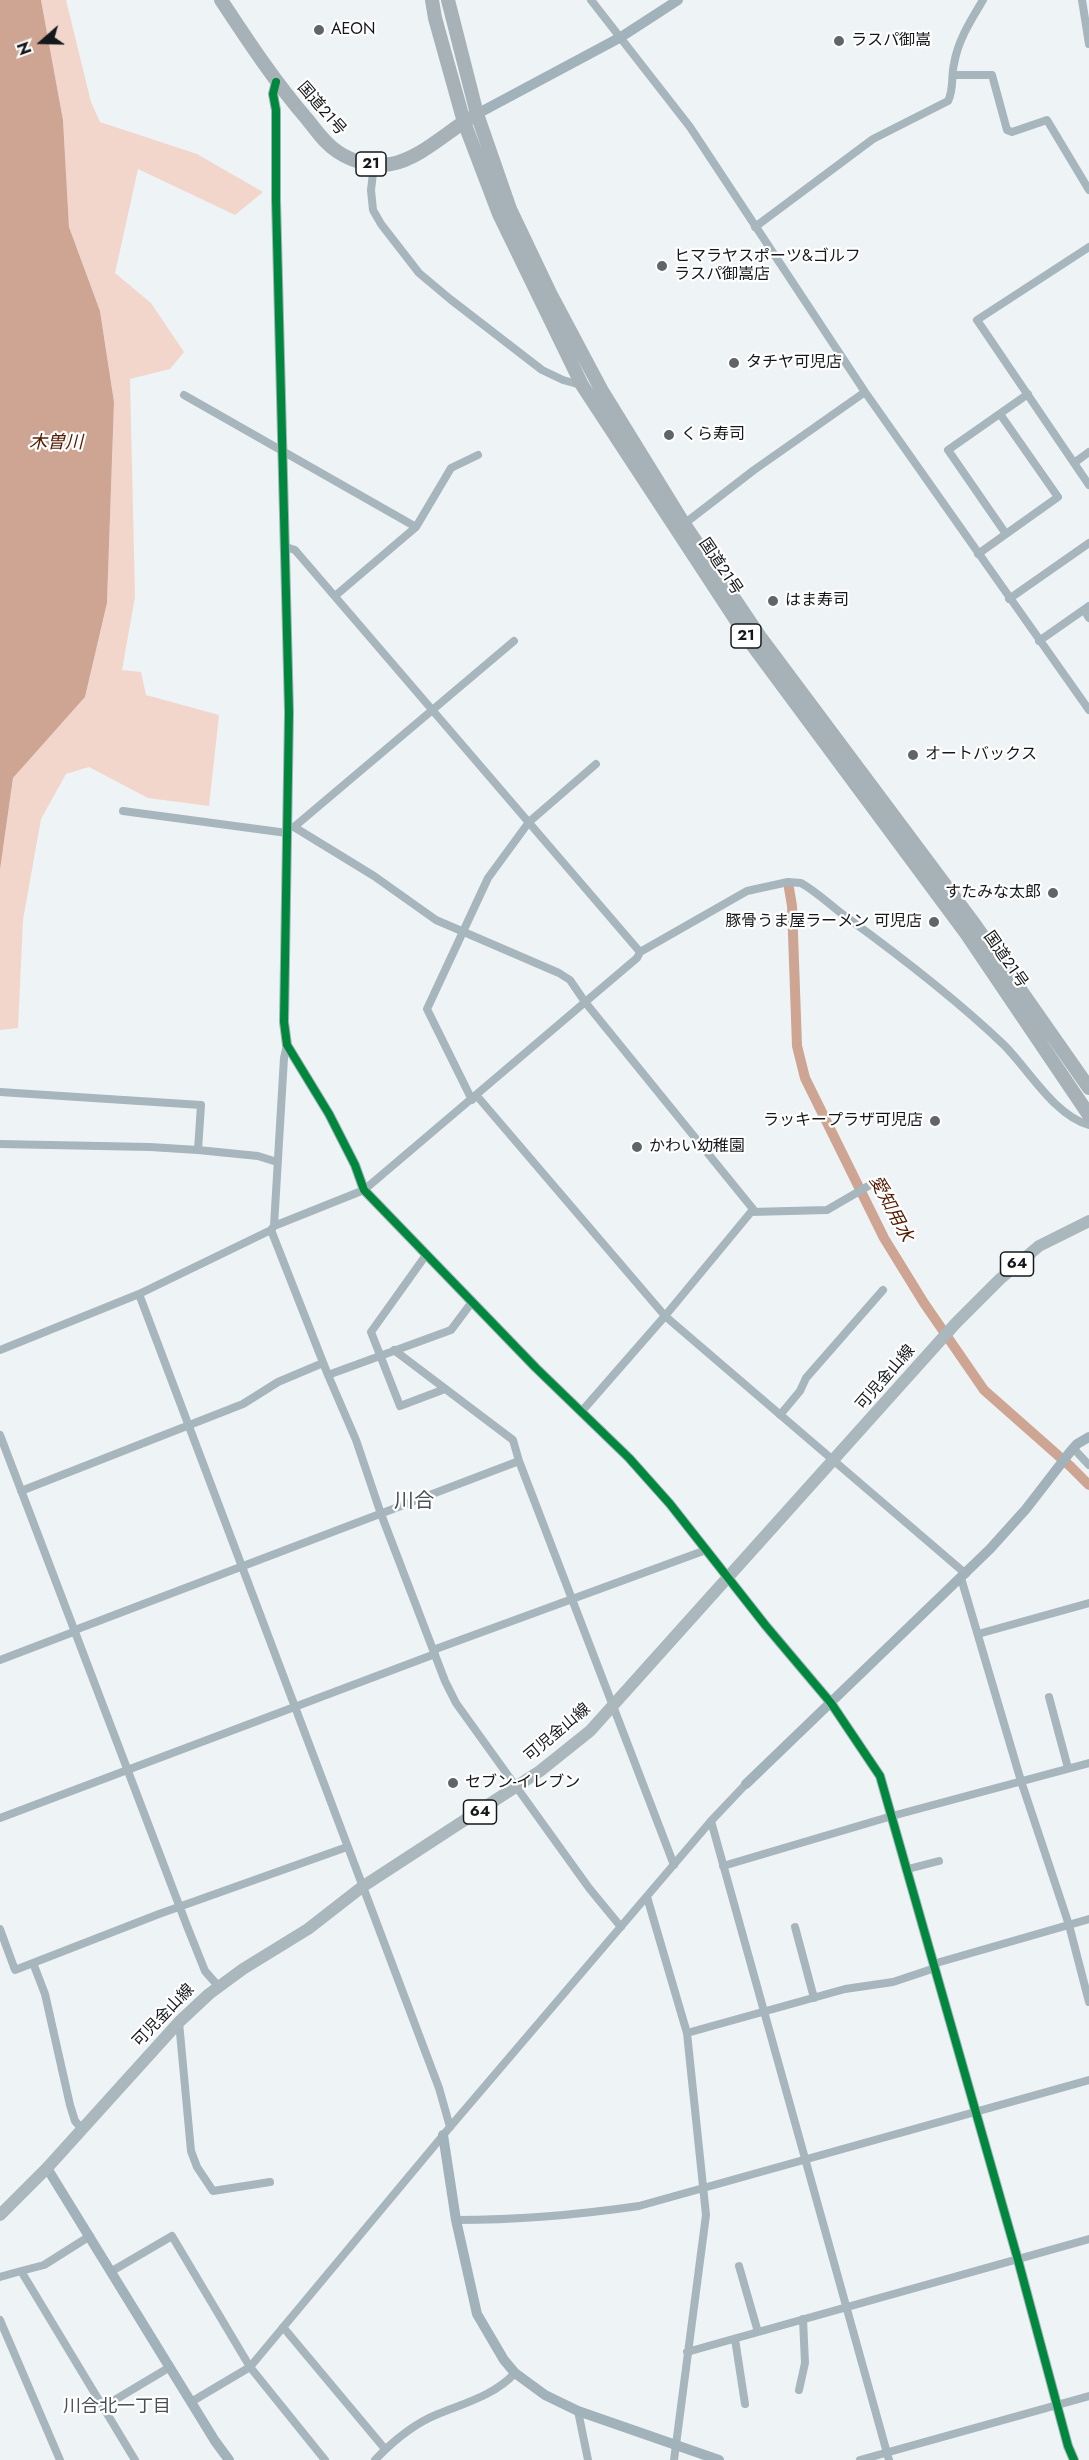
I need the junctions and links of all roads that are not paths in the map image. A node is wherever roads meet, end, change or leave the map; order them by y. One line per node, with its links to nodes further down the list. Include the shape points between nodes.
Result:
1 (221, 0): 11 (highway, 国道21号 / 21)
2 (432, 0): 13 (highway, 21)
3 (448, 0): 12 (highway, 21)
4 (591, 0): 8 (street)
5 (678, 0): 8 (street)
6 (983, 0): 10 (street, via 961,40)
7 (1082, 0): 9 (street)
8 (621, 38): 12 (street); 16 (street, via 690,127)
9 (1089, 44)
10 (953, 75): 15 (street, via 992,75 1007,130 1012,132 1047,120); 16 (street, via 948,101 873,139)
11 (276, 82): 14 (highway, 国道21号 / 21, via 337,152); 23 (street, via 273,94)
12 (477, 114): 13 (highway, 国道21号 / 21); 28 (highway, 国道21号 / 21, via 510,209 550,293 602,391)
13 (464, 122): 14 (highway, 国道21号 / 21, via 414,155 393,164); 18 (highway, 国道21号 / 21, via 499,214)
14 (374, 165): 18 (street, via 373,210 419,273 542,370)
15 (1089, 190)
16 (755, 227): 19 (street)
17 (1089, 247): 20 (street, via 977,320)
18 (582, 385): 54 (highway, 国道21号 / 21, via 751,643 966,933)
19 (865, 392): 28 (street); 33 (street)
20 (1028, 394): 22 (street); 26 (street)
21 (184, 395): 23 (street)
22 (1000, 414): 30 (street, via 1058,497); 30 (street, via 948,450)
23 (282, 449): 29 (street); 32 (street)
24 (1089, 452): 26 (street)
25 (478, 455): 29 (street, via 449,471)
26 (1074, 463): 27 (street)
27 (1089, 484)
28 (684, 524): 51 (highway, 国道21号 / 21, via 760,637 975,925)
29 (417, 527): 34 (street)
30 (1006, 534): 33 (street)
31 (1089, 543): 35 (street)
32 (286, 547): 34 (street, via 295,550); 46 (street)
33 (978, 554): 35 (street)
34 (335, 596): 41 (street)
35 (1009, 598): 39 (street)
36 (1086, 608): 37 (street); 39 (street)
37 (1089, 618)
38 (514, 641): 41 (street)
39 (1039, 641): 40 (street)
40 (1086, 698): 42 (street)
41 (433, 709): 45 (street); 46 (street)
42 (1089, 710)
43 (596, 764): 45 (street)
44 (123, 811): 46 (street)
45 (529, 822): 47 (street, via 488,878); 48 (street)
46 (290, 829): 47 (street, via 374,876 436,920); 50 (street, via 284,1022)
47 (462, 931): 49 (street, via 559,973 570,980); 53 (street, via 427,1009)
48 (640, 952): 49 (street); 55 (street, via 747,891 801,883 937,986 1004,1046 1063,1111)
49 (585, 1002): 53 (street); 61 (street, via 753,1209)
50 (287, 1045): 58 (street); 60 (street, via 328,1114)
51 (1089, 1088)
52 (0, 1092): 57 (street, via 201,1106)
53 (474, 1098): 60 (street); 68 (street)
54 (1089, 1115)
55 (1089, 1125)
56 (0, 1144): 57 (street)
57 (198, 1150): 58 (street, via 258,1156)
58 (277, 1162): 63 (street)
59 (870, 1185): 61 (street, via 827,1210)
60 (364, 1190): 63 (street); 64 (street)
61 (751, 1212): 68 (street)
62 (1089, 1221): 82 (main road, 可児金山線 / 64, via 1039,1246 1000,1279)
63 (273, 1228): 66 (street); 72 (street)
64 (426, 1255): 67 (street); 71 (street, via 371,1332)
65 (883, 1290): 76 (street, via 806,1378)
66 (139, 1294): 69 (street); 77 (street)
67 (472, 1302): 70 (street, via 451,1330); 75 (street)
68 (665, 1316): 75 (street); 76 (street)
69 (0, 1350)
70 (394, 1350): 71 (street); 74 (street)
71 (380, 1356): 73 (street); 74 (street, via 400,1406)
72 (323, 1363): 73 (street); 77 (street, via 278,1382 243,1404)
73 (328, 1375): 85 (street, via 356,1440)
74 (446, 1389): 81 (street, via 513,1440)
75 (582, 1411): 86 (street, via 650,1481)
76 (780, 1415): 82 (street)
77 (188, 1425): 84 (street); 87 (street)
78 (0, 1435): 84 (street)
79 (1089, 1437): 80 (street)
80 (1071, 1450): 83 (street); 88 (street, via 1026,1509)
81 (519, 1461): 85 (street); 90 (street)
82 (832, 1461): 88 (street); 89 (main road, 可児金山線 / 64)
83 (1089, 1465)
84 (21, 1491): 92 (street)
85 (381, 1514): 87 (street); 94 (street)
86 (706, 1550): 89 (street); 90 (street)
87 (241, 1565): 92 (street); 98 (street)
88 (963, 1576): 93 (street); 97 (street)
89 (727, 1577): 97 (street); 99 (main road, 可児金山線 / 64)
90 (574, 1598): 94 (street); 99 (street)
91 (1089, 1603): 93 (street)
92 (75, 1631): 95 (street); 102 (street)
93 (978, 1634): 103 (street)
94 (434, 1652): 98 (street); 105 (street, via 456,1704)
95 (0, 1660)
96 (1049, 1697): 101 (street)
97 (831, 1703): 104 (street); 106 (street, via 880,1776)
98 (294, 1706): 102 (street); 109 (street)
99 (614, 1707): 105 (main road, 可児金山線 / 64, via 566,1752); 111 (street)
100 (1089, 1763): 101 (street)
101 (1068, 1768): 103 (street)
102 (127, 1770): 107 (street); 116 (street)
103 (1021, 1780): 106 (street); 118 (street)
104 (746, 1784): 108 (street)
105 (516, 1786): 114 (main road, 可児金山線 / 64); 119 (street)
106 (892, 1816): 112 (street); 113 (street)
107 (0, 1818)
108 (711, 1821): 111 (street); 112 (street)
109 (347, 1847): 114 (street); 116 (street)
110 (939, 1861): 113 (street)
111 (674, 1865): 115 (street)
112 (723, 1866): 127 (street)
113 (908, 1869): 123 (street)
114 (362, 1887): 124 (main road, 可児金山線 / 64, via 308,1929); 133 (street, via 439,2088)
115 (647, 1897): 119 (street); 129 (street)
116 (180, 1908): 122 (street); 124 (street, via 205,1971)
117 (1089, 1919): 118 (street)
118 (1069, 1925): 123 (street); 126 (street)
119 (621, 1927): 133 (street)
120 (795, 1927): 125 (street)
121 (0, 1929): 122 (street, via 15,1970)
122 (33, 1963): 132 (street, via 45,1994 70,2105)
123 (934, 1966): 125 (street, via 893,1982); 131 (street)
124 (219, 1987): 128 (main road, 可児金山線 / 64)
125 (814, 1998): 127 (street)
126 (1089, 2002)
127 (763, 2013): 129 (street); 134 (street)
128 (179, 2022): 132 (main road, 可児金山線 / 64); 136 (street, via 191,2151 197,2168 213,2191)
129 (687, 2033): 137 (street)
130 (1089, 2080): 131 (street)
131 (975, 2111): 134 (street); 142 (street)
132 (82, 2129): 135 (main road, 可児金山線 / 64)
133 (446, 2131): 139 (street); 150 (street)
134 (805, 2160): 137 (street); 147 (street)
135 (47, 2168): 138 (main road, 可児金山線 / 64); 140 (street)
136 (270, 2182)
137 (703, 2188): 139 (street, via 639,2206 586,2214); 153 (street, via 706,2215)
138 (0, 2215)
139 (456, 2220): 156 (street, via 477,2314)
140 (90, 2236): 144 (street, via 44,2265); 145 (street)
141 (1089, 2239): 142 (street)
142 (1018, 2260): 147 (street); 161 (street)
143 (740, 2266): 151 (street)
144 (21, 2271): 146 (street); 162 (street)
145 (112, 2271): 154 (street); 155 (street, via 172,2236)
146 (0, 2277)
147 (846, 2307): 148 (street); 166 (street)
148 (803, 2319): 151 (street); 157 (street, via 805,2363)
149 (0, 2320): 167 (street)
150 (283, 2327): 155 (street); 165 (street)
151 (758, 2332): 152 (street)
152 (735, 2339): 153 (street); 160 (street)
153 (687, 2352): 164 (street)
154 (170, 2367): 159 (street); 162 (street)
155 (250, 2367): 159 (street); 170 (street)
156 (515, 2373): 163 (street, via 545,2396); 165 (street, via 470,2403 410,2428)
157 (799, 2390)
158 (1089, 2396): 161 (street)
159 (191, 2402): 169 (street)
160 (745, 2404)
161 (1058, 2405): 166 (street); 176 (street)
162 (103, 2407): 168 (street)
163 (578, 2411): 164 (street); 172 (street)
164 (676, 2446): 173 (street); 174 (street)
165 (385, 2449): 171 (street)
166 (888, 2456): 175 (street)
167 (60, 2460)
168 (135, 2460)
169 (229, 2460)
170 (325, 2460)
171 (375, 2460)
172 (588, 2460)
173 (674, 2460)
174 (719, 2460)
175 (860, 2460)
176 (1074, 2460)

